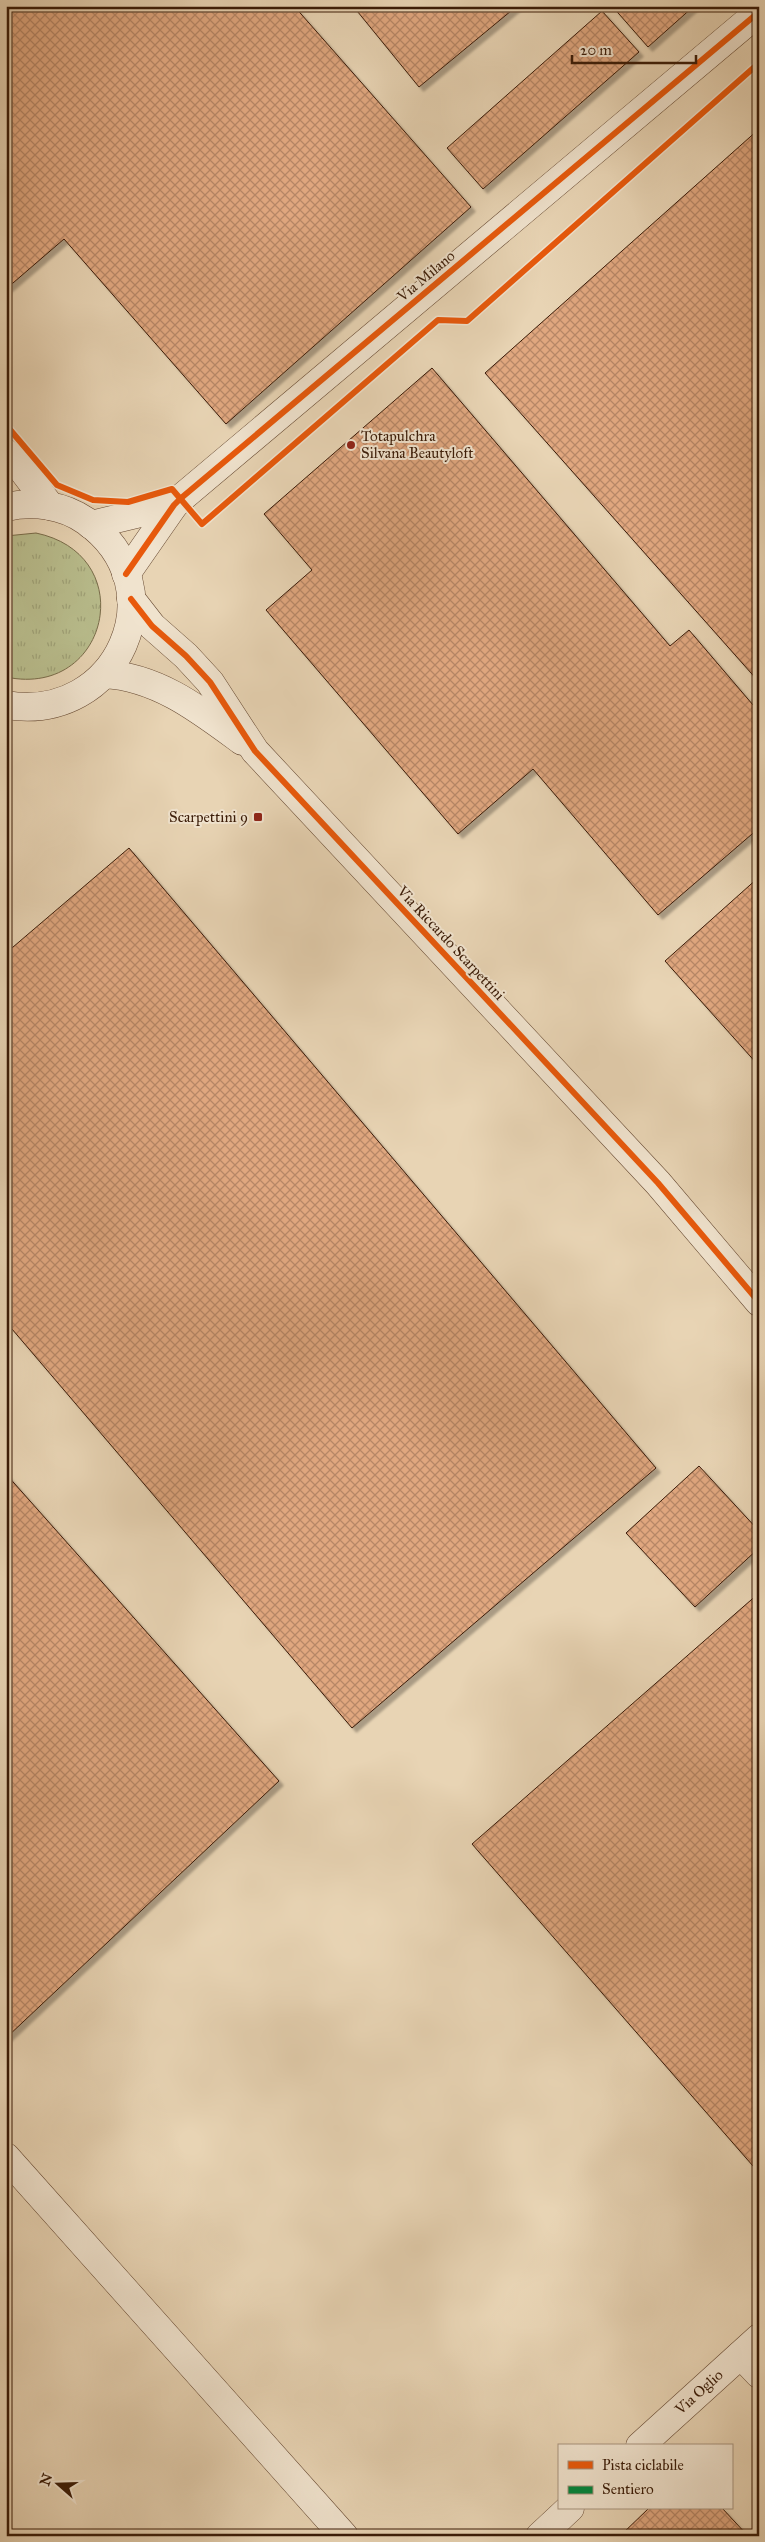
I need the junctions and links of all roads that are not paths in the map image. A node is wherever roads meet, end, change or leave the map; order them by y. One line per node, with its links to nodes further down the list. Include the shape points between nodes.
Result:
1 (759, 12): 3 (street, Via Milano)
2 (6, 452): 4 (street)
3 (174, 505): 6 (street, Via Milano); 7 (street, Via Milano)
4 (50, 506): 5 (street, Via Riccardo Scarpettini, via 21,504); 6 (street, Via Riccardo Scarpettini, via 79,516)
5 (6, 507)
6 (91, 525): 7 (street, Via Riccardo Scarpettini, via 112,546)
7 (128, 586): 8 (street, via 128,631 115,661); 10 (street, Via Riccardo Scarpettini, via 152,626 210,682)
8 (104, 674): 9 (street, via 92,686 60,703 42,707); 10 (street, Via Riccardo Scarpettini, via 126,675 169,692)
9 (6, 705)
10 (255, 751): 11 (street, Via Riccardo Scarpettini, via 658,1183)
11 (759, 1302)
12 (6, 2157): 16 (street)
13 (753, 2356): 14 (street, Via Oglio)
14 (643, 2444)
15 (568, 2510): 17 (street)
16 (344, 2536)
17 (540, 2536)

